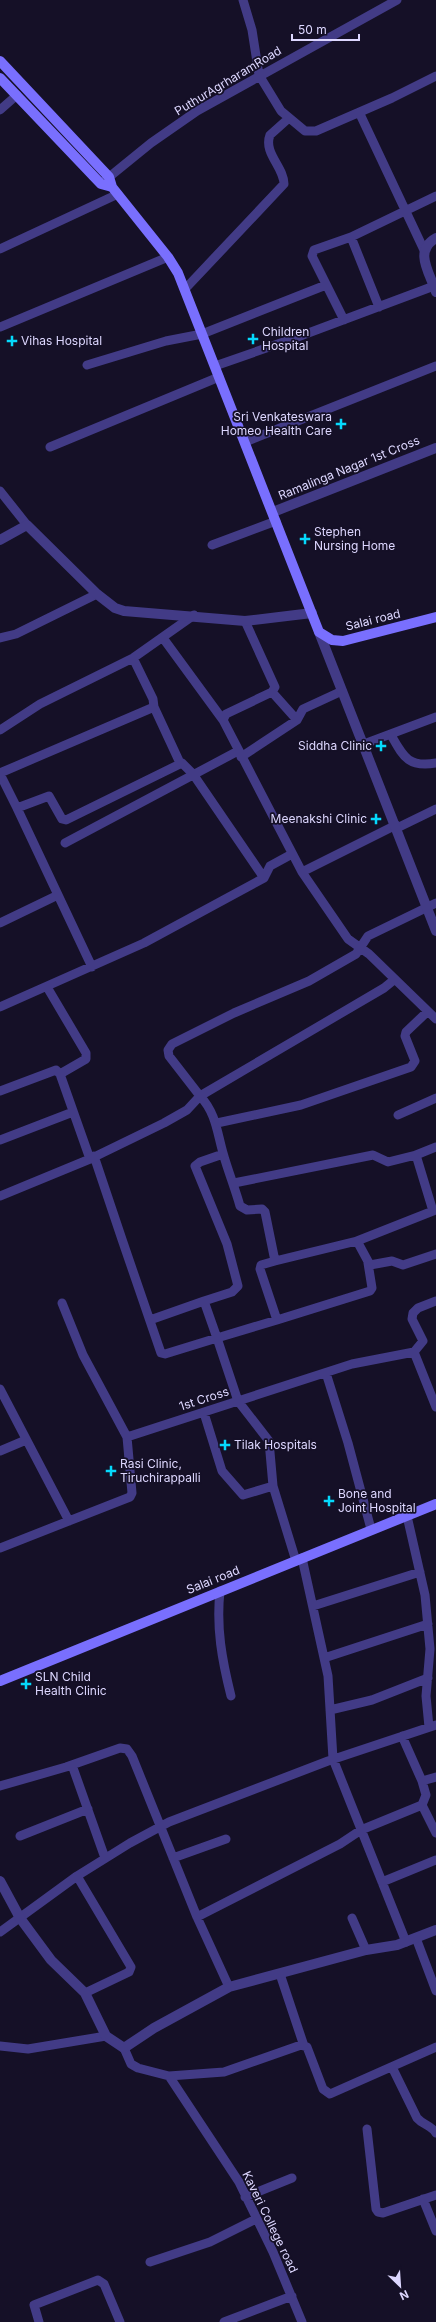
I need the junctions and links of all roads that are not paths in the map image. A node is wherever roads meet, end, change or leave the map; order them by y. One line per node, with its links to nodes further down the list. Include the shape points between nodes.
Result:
1 (243, 0): 4 (street, via 252,30)
2 (397, 0): 4 (street, PuthurAgrharamRoad)
3 (0, 62): 11 (main road)
4 (259, 75): 10 (street, via 281,111); 11 (street, PuthurAgrharamRoad, via 197,111 151,143)
5 (436, 76): 9 (street)
6 (0, 78): 7 (main road)
7 (17, 95): 8 (street); 11 (main road)
8 (0, 110)
9 (359, 112): 10 (street, via 316,131 305,131); 13 (street)
10 (289, 118): 20 (street, via 270,135 268,143 284,184)
11 (110, 186): 16 (street, PuthurAgrharamRoad); 18 (main road)
12 (436, 196): 13 (street)
13 (404, 212): 14 (street); 17 (street)
14 (351, 236): 19 (street, via 312,252); 22 (street)
15 (436, 238): 17 (street, via 426,245)
16 (0, 249)
17 (424, 250): 21 (street, via 425,262)
18 (168, 257): 20 (main road); 24 (street)
19 (326, 285): 23 (street); 25 (street)
20 (185, 289): 25 (main road)
21 (435, 289): 22 (street)
22 (379, 307): 23 (street)
23 (344, 320): 27 (street)
24 (0, 327)
25 (202, 334): 26 (street, via 166,341); 27 (main road)
26 (87, 365)
27 (215, 366): 29 (main road)
28 (436, 366): 30 (street)
29 (219, 377): 30 (main road); 31 (street)
30 (245, 442): 34 (main road)
31 (50, 447)
32 (436, 448): 34 (street, Ramalinga Nagar 1st Cross)
33 (0, 492): 35 (street)
34 (274, 517): 37 (street); 39 (main road)
35 (27, 525): 36 (street); 38 (street)
36 (0, 540)
37 (212, 545)
38 (97, 594): 40 (street, via 115,608 131,613); 44 (street, via 16,634)
39 (312, 613): 42 (street); 43 (main road)
40 (194, 615): 42 (street); 45 (street)
41 (436, 617): 43 (main road, Salai road, via 343,641 332,640)
42 (245, 621): 48 (street, via 275,685)
43 (319, 632): 47 (street)
44 (0, 638)
45 (163, 638): 46 (street); 51 (street)
46 (133, 658): 49 (street, via 153,699); 53 (street, via 40,704)
47 (342, 691): 52 (street, via 303,709); 55 (street)
48 (272, 692): 51 (street, via 229,712); 52 (street)
49 (154, 707): 57 (street); 59 (street)
50 (436, 717): 54 (street)
51 (223, 720): 56 (street)
52 (297, 720): 56 (street)
53 (0, 730)
54 (391, 735): 55 (street); 58 (street, via 403,755 410,761)
55 (364, 744): 63 (street)
56 (240, 754): 60 (street); 65 (street)
57 (180, 763): 60 (street, via 184,763); 61 (street, via 66,820 62,819 49,796)
58 (436, 763)
59 (0, 774): 61 (street)
60 (193, 774): 64 (street, via 187,780); 67 (street)
61 (18, 808): 68 (street)
62 (436, 809): 63 (street)
63 (396, 827): 66 (street); 70 (street)
64 (65, 843)
65 (292, 854): 66 (street); 67 (street, via 270,866)
66 (302, 872): 73 (street, via 348,939)
67 (264, 878): 74 (street, via 144,943)
68 (58, 895): 71 (street); 74 (street)
69 (436, 903): 70 (street)
70 (426, 908): 72 (street); 73 (street, via 368,936)
71 (0, 923)
72 (436, 931)
73 (360, 948): 75 (street); 82 (street, via 356,954 309,981 234,1012 172,1044 168,1050 169,1056)
74 (92, 967): 76 (street)
75 (395, 979): 78 (street); 82 (street, via 384,988)
76 (47, 987): 77 (street); 80 (street, via 86,1053 86,1058)
77 (0, 1007)
78 (428, 1012): 79 (street); 86 (street, via 406,1032 405,1036 415,1061 411,1067 300,1105)
79 (436, 1019)
80 (60, 1074): 81 (street, via 56,1070); 84 (street)
81 (0, 1091)
82 (200, 1096): 86 (street, via 208,1105); 91 (street, via 187,1110 170,1120)
83 (436, 1098): 85 (street)
84 (73, 1112): 87 (street); 91 (street)
85 (398, 1115)
86 (217, 1124): 89 (street)
87 (0, 1140)
88 (436, 1147): 90 (street)
89 (223, 1154): 92 (street); 99 (street, via 195,1166 227,1244 238,1286 232,1292)
90 (416, 1155): 92 (street, via 388,1162 373,1155); 94 (street, via 428,1201)
91 (92, 1158): 93 (street); 102 (street)
92 (234, 1183): 97 (street, via 243,1208 264,1210)
93 (1, 1194)
94 (435, 1215): 95 (street)
95 (357, 1242): 97 (street); 98 (street)
96 (436, 1254): 98 (street, via 403,1265 392,1261)
97 (275, 1261): 103 (street, via 261,1266 260,1269)
98 (368, 1264): 103 (street, via 372,1288 370,1291)
99 (204, 1301): 102 (street); 104 (street, 1st Cross)
100 (436, 1301): 105 (street, via 418,1308 413,1313 412,1319 423,1341)
101 (62, 1303): 111 (street, via 83,1355)
102 (150, 1320): 104 (street, via 162,1353 165,1354)
103 (277, 1320): 104 (street)
104 (217, 1338): 108 (street, 1st Cross)
105 (414, 1352): 106 (street, via 352,1364); 109 (street)
106 (326, 1373): 108 (street); 118 (street)
107 (0, 1389): 112 (street)
108 (238, 1401): 110 (street, 1st Cross); 114 (street, via 269,1442)
109 (436, 1407)
110 (204, 1413): 111 (street, 1st Cross); 114 (street, via 222,1470 240,1494)
111 (128, 1437): 117 (street, via 132,1493 130,1497)
112 (26, 1440): 113 (street); 117 (street)
113 (4, 1450)
114 (273, 1486): 120 (street)
115 (436, 1504): 116 (main road, Salai road)
116 (407, 1516): 118 (main road, Salai road); 121 (street)
117 (69, 1521): 119 (street)
118 (371, 1529): 120 (main road, Salai road)
119 (0, 1548)
120 (299, 1560): 122 (main road, Salai road); 123 (street)
121 (420, 1572): 123 (street); 124 (street)
122 (220, 1591): 127 (main road, Salai road); 128 (street, via 218,1637)
123 (313, 1606): 125 (street)
124 (428, 1624): 125 (street); 126 (street)
125 (324, 1658): 129 (street)
126 (428, 1678): 129 (street, via 372,1700); 130 (street)
127 (0, 1681)
128 (231, 1696)
129 (330, 1710): 132 (street)
130 (432, 1726): 131 (street)
131 (402, 1736): 132 (street); 135 (street)
132 (333, 1759): 139 (street); 140 (street)
133 (72, 1765): 136 (street); 138 (street); 139 (street, via 120,1748 127,1749)
134 (436, 1777): 135 (street)
135 (422, 1781): 137 (street, via 426,1796)
136 (0, 1786)
137 (422, 1805): 140 (street); 141 (street)
138 (88, 1809): 142 (street); 144 (street)
139 (159, 1827): 144 (street); 145 (street)
140 (361, 1830): 149 (street); 150 (street, via 340,1844)
141 (436, 1834)
142 (20, 1836)
143 (226, 1838): 145 (street)
144 (105, 1858): 147 (street)
145 (173, 1858): 150 (street)
146 (436, 1860): 149 (street)
147 (77, 1876): 151 (street); 161 (street, via 132,1967 128,1972)
148 (0, 1882): 151 (street)
149 (382, 1882): 156 (street)
150 (197, 1917): 159 (street)
151 (20, 1918): 154 (street); 161 (street, via 51,1960)
152 (352, 1918): 157 (street)
153 (436, 1930): 155 (street)
154 (0, 1932)
155 (416, 1938): 156 (street); 160 (street)
156 (406, 1942): 157 (street)
157 (366, 1950): 158 (street)
158 (280, 1974): 159 (street); 164 (street)
159 (229, 1987): 166 (street, via 154,2028)
160 (436, 1991)
161 (85, 1993): 162 (street)
162 (106, 2036): 163 (street, via 28,2049); 166 (street)
163 (0, 2046)
164 (304, 2046): 167 (street, via 323,2089 330,2094); 168 (street, via 298,2045 224,2072)
165 (436, 2047): 167 (street)
166 (124, 2048): 168 (street, via 131,2064)
167 (392, 2067): 170 (street, via 417,2118)
168 (169, 2076): 173 (street, Kaveri College road, via 239,2182)
169 (367, 2129): 174 (street, via 378,2212 383,2214)
170 (436, 2134)
171 (292, 2178): 173 (street)
172 (436, 2195): 174 (street)
173 (245, 2197): 175 (street, Kaveri College road)
174 (423, 2199): 176 (street)
175 (256, 2219): 177 (street, via 210,2242); 178 (street, Kaveri College road)
176 (436, 2232)
177 (150, 2262)
178 (292, 2296): 179 (street); 183 (street, Kaveri College road)
179 (238, 2320): 182 (street)
180 (38, 2322): 181 (street, via 34,2305 98,2280 104,2284)
181 (120, 2322)
182 (224, 2322)
183 (302, 2322)

